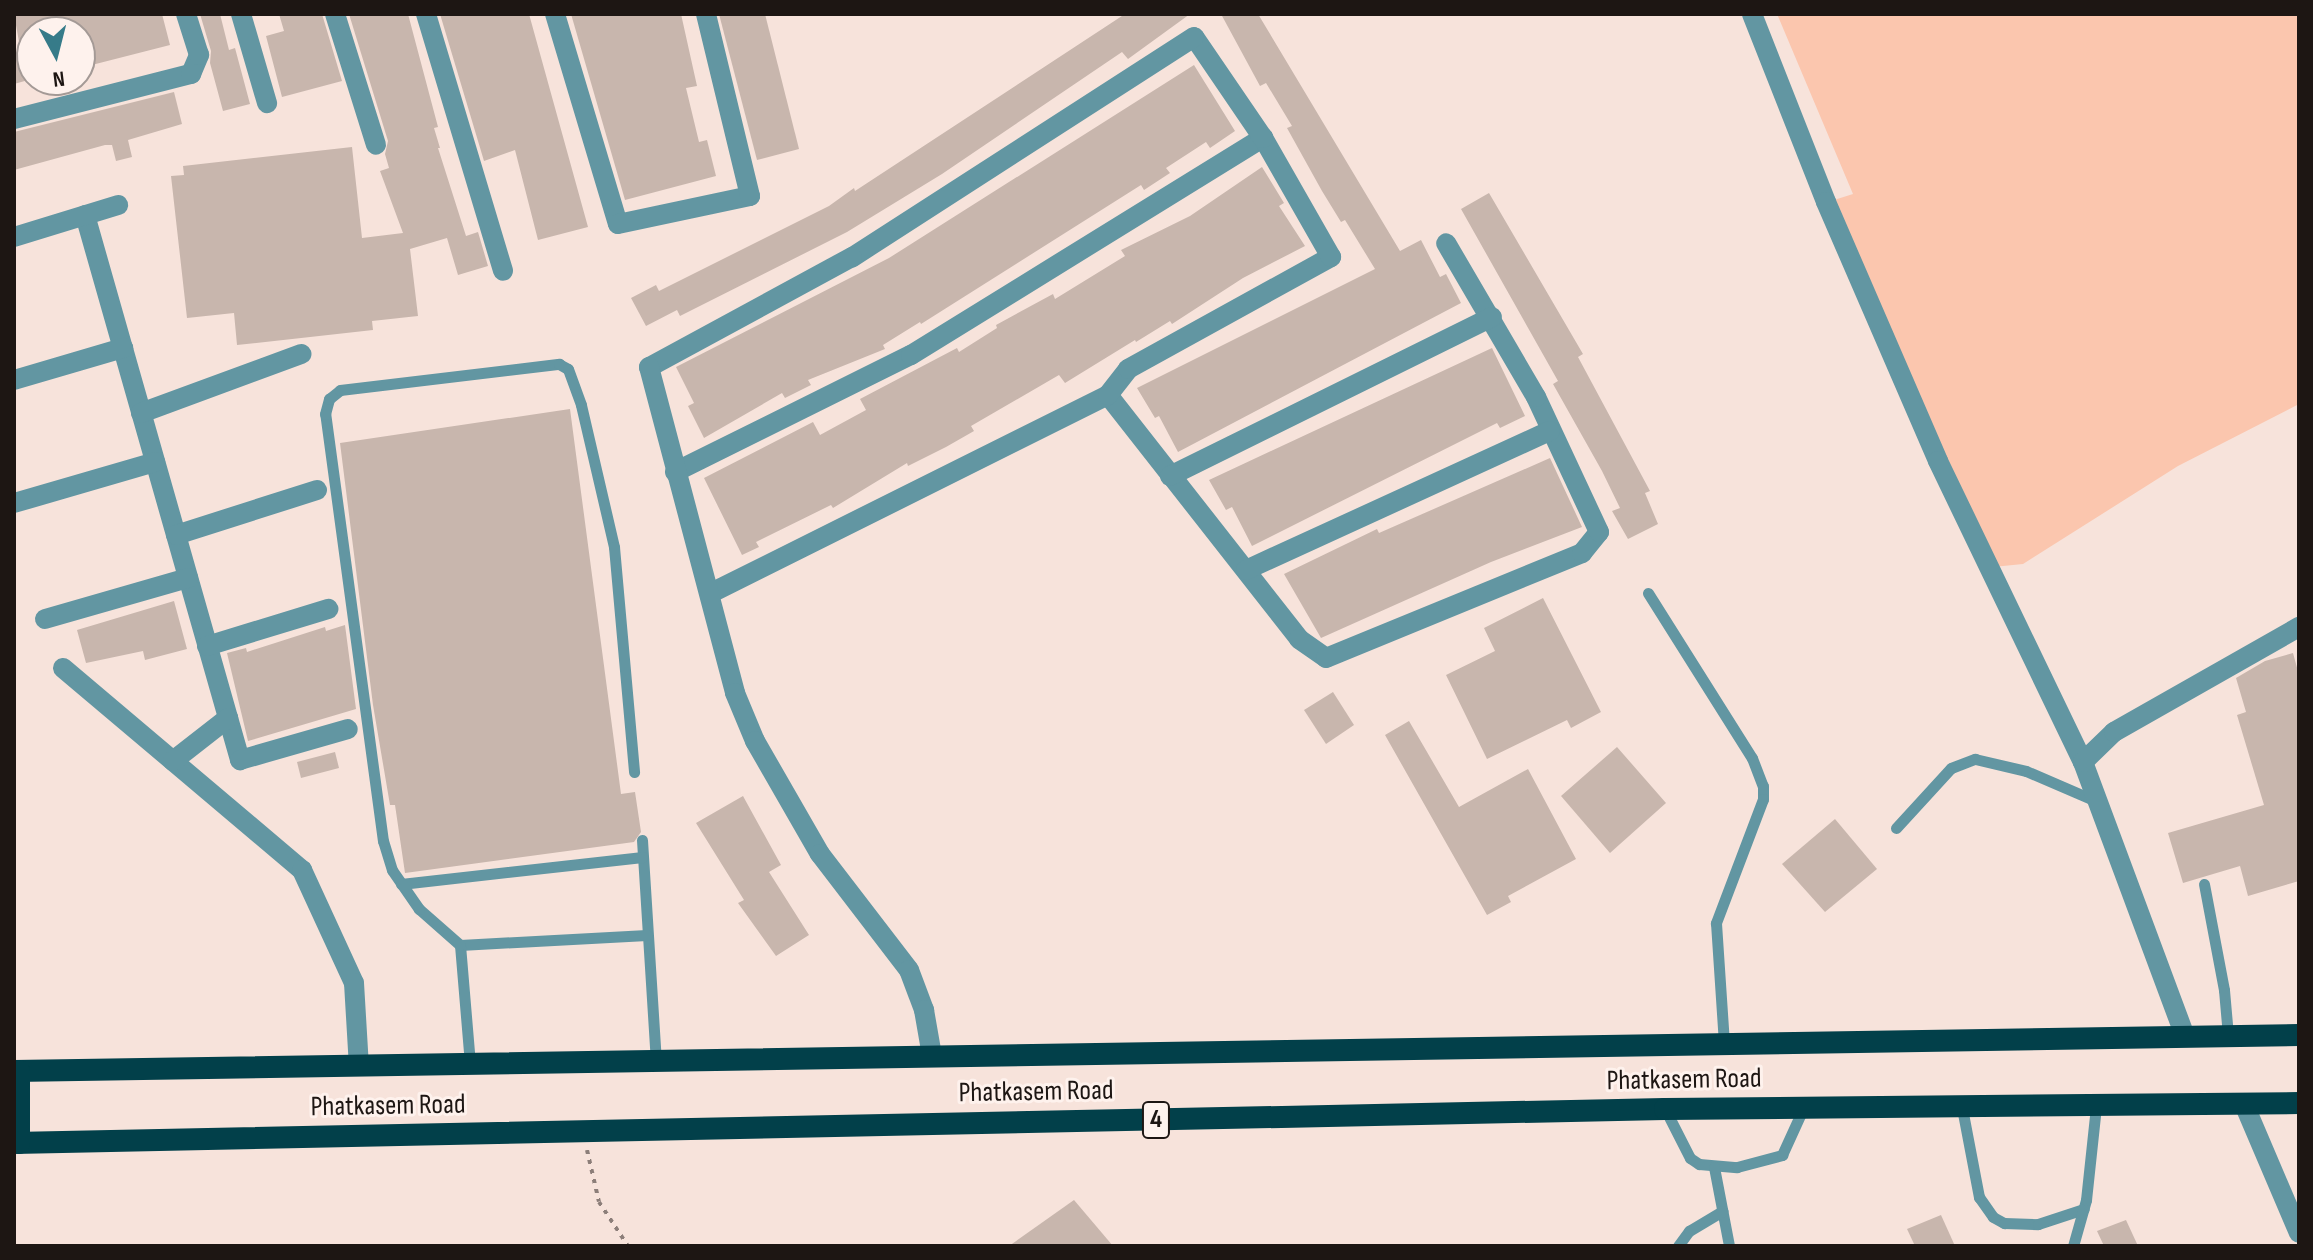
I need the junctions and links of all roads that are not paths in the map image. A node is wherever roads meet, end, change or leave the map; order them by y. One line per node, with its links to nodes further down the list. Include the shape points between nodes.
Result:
1 (186, 14): 9 (street, via 199,55 191,74)
2 (241, 14): 8 (street)
3 (335, 14): 11 (street)
4 (426, 14): 16 (street)
5 (555, 14): 6 (street, via 618,224 750,196)
6 (706, 14)
7 (1752, 14): 42 (street, via 1938,461)
8 (267, 103)
9 (14, 119)
10 (1263, 138): 21 (street, via 1331,257 1128,369); 25 (street, via 911,355); 25 (street, via 1194,37 852,257 649,367)
11 (376, 145)
12 (118, 205): 13 (street)
13 (85, 215): 14 (street); 18 (street)
14 (14, 237)
15 (1446, 243): 17 (street)
16 (503, 271)
17 (1492, 317): 23 (street); 26 (street)
18 (123, 348): 20 (street); 22 (street)
19 (301, 354): 22 (street)
20 (14, 380)
21 (1108, 395): 26 (street); 32 (street)
22 (141, 413): 24 (street)
23 (1550, 431): 30 (street); 30 (street, via 1599,532 1582,553 1326,658 1299,639)
24 (155, 462): 28 (street); 29 (street)
25 (675, 472): 32 (street)
26 (1170, 476): 30 (street)
27 (317, 490): 29 (street)
28 (14, 503)
29 (176, 535): 31 (street)
30 (1246, 570)
31 (188, 578): 35 (street); 37 (street)
32 (711, 593): 56 (street, via 735,693 755,741 820,854 909,970 924,1010)
33 (1648, 593): 55 (lane, via 1752,758 1763,786 1763,799 1716,923)
34 (328, 609): 37 (street)
35 (45, 619)
36 (2299, 627): 42 (street, via 2114,732)
37 (207, 646): 39 (street)
38 (63, 668): 41 (street)
39 (228, 718): 40 (street, via 240,760); 41 (street)
40 (348, 729)
41 (173, 761): 59 (street, via 302,870 354,983)
42 (2083, 762): 44 (street)
43 (634, 772): 48 (lane, via 614,547 568,369 559,364 340,390 329,399 325,414 383,841)
44 (2097, 802): 45 (lane, via 2026,771 1965,760 1941,777); 54 (street)
45 (1896, 828)
46 (642, 840): 47 (lane)
47 (642, 857): 48 (lane); 50 (lane)
48 (401, 884): 51 (lane, via 419,909)
49 (2204, 884): 53 (lane)
50 (647, 935): 51 (lane); 57 (lane)
51 (460, 945): 58 (lane)
52 (2299, 1035): 53 (highway, Phatkasem Road)
53 (2228, 1036): 54 (highway, Phatkasem Road)
54 (2185, 1037): 55 (highway, Phatkasem Road)
55 (1724, 1043): 56 (highway, Phatkasem Road)
56 (932, 1056): 57 (highway, Phatkasem Road)
57 (656, 1061): 58 (highway, Phatkasem Road)
58 (470, 1064): 59 (highway, Phatkasem Road)
59 (359, 1066): 60 (highway, Phatkasem Road)
60 (17, 1071): 67 (highway)
61 (2299, 1103): 62 (highway, Phatkasem Road / 4)
62 (2244, 1104): 63 (highway, Phatkasem Road / 4); 71 (street)
63 (2096, 1106): 64 (highway, Phatkasem Road / 4); 69 (lane)
64 (1962, 1108): 66 (highway, Phatkasem Road / 4); 69 (lane, via 1979,1197 1993,1217 2038,1224)
65 (1665, 1109): 66 (highway, Phatkasem Road / 4); 67 (highway, Phatkasem Road / 4); 68 (lane, via 1690,1158)
66 (1803, 1109): 68 (lane, via 1782,1155 1762,1163)
67 (16, 1143)
68 (1714, 1167): 70 (lane)
69 (2084, 1209): 74 (lane)
70 (1722, 1211): 72 (lane, via 1689,1231); 73 (lane)
71 (2299, 1233)
72 (1678, 1246)
73 (1729, 1246)
74 (2073, 1246)

